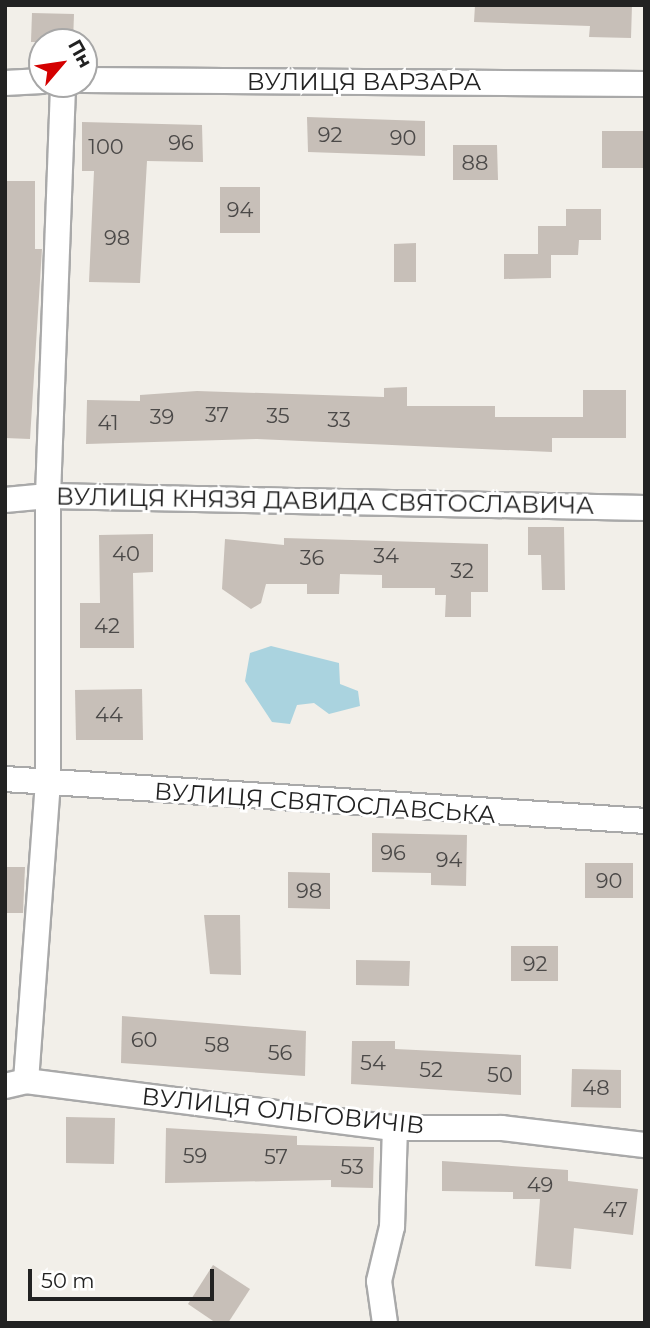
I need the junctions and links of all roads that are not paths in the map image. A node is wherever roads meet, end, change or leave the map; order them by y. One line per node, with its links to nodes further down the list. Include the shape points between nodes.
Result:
1 (98, 80): 4 (street, ВУЛИЦЯ ВАРЗАРА)
2 (28, 82): 3 (street)
3 (5, 83)
4 (645, 84)
5 (62, 98): 6 (street)
6 (48, 496): 7 (street, ВУЛИЦЯ КНЯЗЯ ДАВИДА СВЯТОСЛАВИЧА); 8 (street, ВУЛИЦЯ КНЯЗЯ ДАВИДА СВЯТОСЛАВИЧА); 10 (street)
7 (5, 500)
8 (645, 508)
9 (5, 779): 10 (street, ВУЛИЦЯ СВЯТОСЛАВСЬКА)
10 (48, 782): 11 (street, ВУЛИЦЯ СВЯТОСЛАВСЬКА); 12 (street)
11 (645, 821)
12 (15, 1083): 13 (street, ВУЛИЦЯ ОЛЬГОВИЧІВ)
13 (395, 1128): 14 (street, ВУЛИЦЯ ОЛЬГОВИЧІВ, via 502,1128); 15 (street, via 391,1227 379,1281)
14 (645, 1145)
15 (385, 1323)

